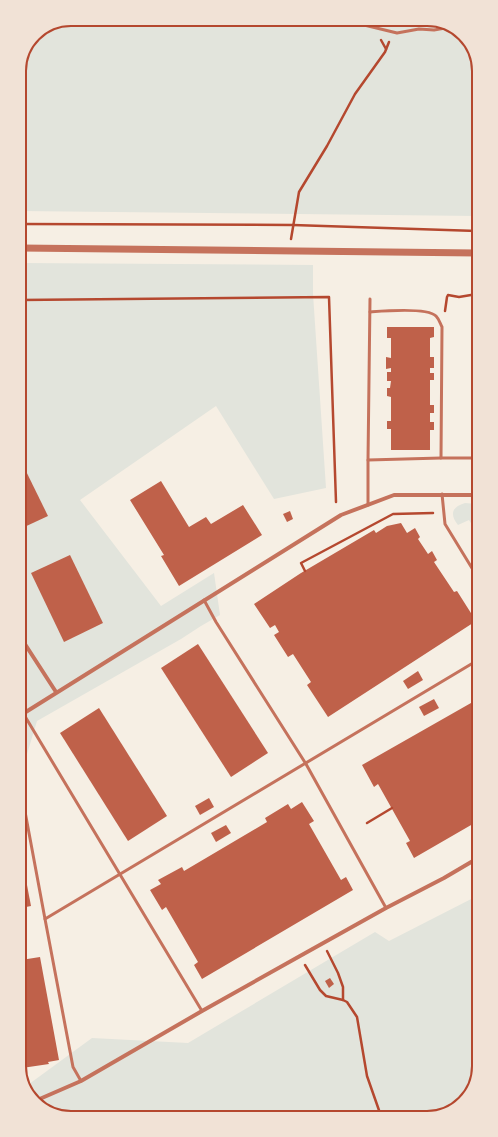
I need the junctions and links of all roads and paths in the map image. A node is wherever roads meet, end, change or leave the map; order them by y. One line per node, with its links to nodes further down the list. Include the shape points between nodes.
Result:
1 (368, 26): 3 (lane)
2 (443, 28): 3 (lane)
3 (393, 32): 5 (path, via 386,52 355,94 299,192)
4 (26, 224): 5 (path)
5 (292, 225): 6 (path); 8 (path)
6 (472, 231)
7 (26, 248): 8 (street)
8 (289, 251): 9 (street)
9 (472, 253)
10 (472, 295): 13 (path, via 448,295)
11 (370, 299): 14 (lane)
12 (26, 300): 20 (path, via 329,298)
13 (446, 306)
14 (370, 312): 15 (lane, via 430,312 436,316 442,327); 17 (lane)
15 (441, 458): 16 (lane); 17 (lane)
16 (472, 458)
17 (368, 460): 21 (lane)
18 (442, 494): 19 (street); 21 (street, via 394,495); 22 (lane)
19 (472, 495)
20 (336, 502)
21 (368, 505): 25 (street, via 341,515)
22 (444, 512): 23 (lane, via 444,524); 24 (path, via 393,514 301,563)
23 (472, 568)
24 (305, 571)
25 (204, 600): 28 (street); 31 (lane)
26 (26, 646): 28 (street)
27 (472, 664): 31 (lane)
28 (56, 692): 29 (street)
29 (26, 711)
30 (26, 720): 36 (lane)
31 (306, 764): 36 (lane); 37 (lane)
32 (392, 808): 34 (path)
33 (26, 817): 38 (lane)
34 (367, 823)
35 (472, 862): 37 (street)
36 (121, 874): 38 (lane); 42 (lane)
37 (386, 908): 39 (street)
38 (45, 919): 43 (lane, via 73,1067)
39 (323, 943): 40 (street); 41 (path, via 340,980)
40 (300, 956): 41 (path, via 320,990 326,996); 42 (street)
41 (343, 1000): 45 (path, via 357,1017 367,1076)
42 (202, 1011): 43 (street)
43 (81, 1081): 44 (street)
44 (40, 1099)
45 (379, 1111)

